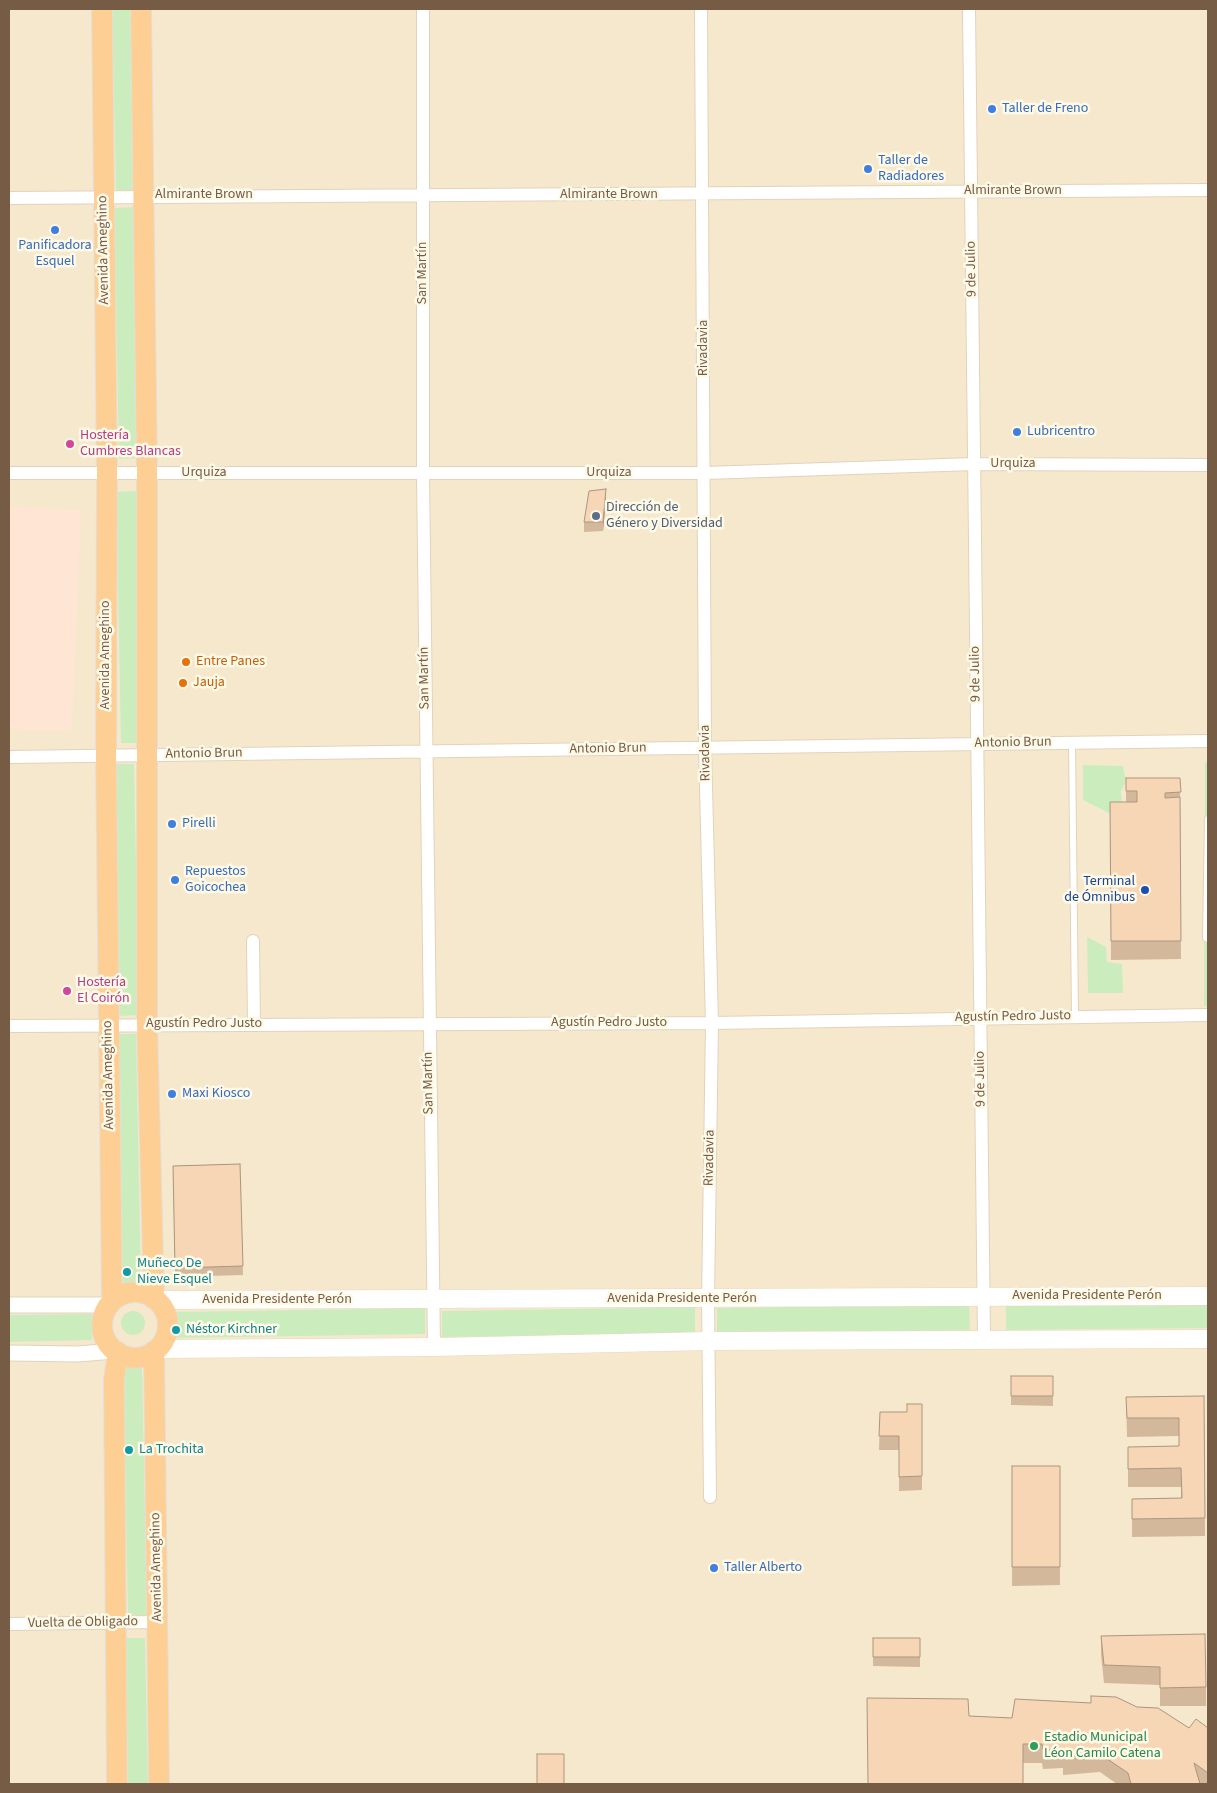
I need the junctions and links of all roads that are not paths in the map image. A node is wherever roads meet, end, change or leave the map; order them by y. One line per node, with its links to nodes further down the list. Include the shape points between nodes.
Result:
1 (102, 9): 10 (highway, Avenida Ameghino)
2 (141, 9): 11 (highway)
3 (422, 9): 8 (street, San Martín)
4 (701, 9): 9 (street, Rivadavia)
5 (969, 9): 7 (street, 9 de Julio)
6 (1208, 190): 7 (street, Almirante Brown)
7 (971, 191): 9 (street, Almirante Brown); 13 (street, 9 de Julio)
8 (422, 194): 9 (street, Almirante Brown); 11 (street, Almirante Brown); 19 (street, San Martín)
9 (702, 195): 18 (street, Rivadavia)
10 (103, 196): 11 (street, Almirante Brown); 12 (street, Almirante Brown); 15 (highway, Avenida Ameghino)
11 (144, 196): 17 (highway)
12 (9, 198)
13 (974, 464): 14 (street, Urquiza); 18 (street, Urquiza); 22 (street, 9 de Julio)
14 (1208, 465)
15 (107, 472): 16 (street, Urquiza); 17 (street, Urquiza); 26 (highway, Avenida Ameghino)
16 (9, 473)
17 (147, 473): 19 (street, Urquiza); 25 (highway)
18 (705, 473): 19 (street, Urquiza); 23 (street, Rivadavia)
19 (423, 474): 24 (street, San Martín)
20 (1208, 741): 21 (street, Antonio Brun)
21 (1072, 742): 22 (street, Antonio Brun); 32 (lane)
22 (977, 743): 23 (street, Antonio Brun); 33 (street, 9 de Julio)
23 (706, 748): 24 (street, Antonio Brun); 34 (street, Rivadavia)
24 (425, 751): 25 (street, Antonio Brun); 37 (street, San Martín)
25 (147, 755): 26 (street, Antonio Brun); 35 (highway)
26 (106, 756): 27 (street, Antonio Brun); 38 (highway, Avenida Ameghino)
27 (9, 757)
28 (1208, 819): 29 (lane)
29 (1208, 939)
30 (253, 941): 36 (street)
31 (1208, 1015): 32 (street, Agustín Pedro Justo)
32 (1075, 1016): 33 (street, Agustín Pedro Justo)
33 (980, 1018): 34 (street, Agustín Pedro Justo); 40 (street, 9 de Julio)
34 (712, 1023): 37 (street, Agustín Pedro Justo); 43 (street, Rivadavia)
35 (147, 1024): 36 (street, Agustín Pedro Justo); 38 (street, Agustín Pedro Justo); 42 (highway)
36 (254, 1024): 37 (street, Agustín Pedro Justo)
37 (428, 1024): 44 (street, San Martín)
38 (109, 1025): 39 (street, Agustín Pedro Justo); 45 (highway, Avenida Ameghino)
39 (9, 1026)
40 (983, 1295): 41 (main road, Avenida Presidente Perón); 43 (main road, Avenida Presidente Perón); 48 (street, 9 de Julio)
41 (1208, 1296)
42 (155, 1299): 44 (main road, Avenida Presidente Perón); 45 (highway, via 141,1292 131,1292); 51 (highway, via 164,1311 167,1332)
43 (708, 1299): 44 (main road, Avenida Presidente Perón); 49 (street, Rivadavia)
44 (432, 1300): 50 (street, San Martín)
45 (111, 1302): 46 (street); 52 (highway, via 102,1320 102,1332)
46 (9, 1305)
47 (1208, 1339): 48 (main road)
48 (984, 1340): 49 (main road)
49 (709, 1341): 50 (main road); 54 (street, Rivadavia)
50 (434, 1347): 51 (main road)
51 (155, 1350): 52 (highway, via 136,1358); 56 (highway, Avenida Ameghino)
52 (116, 1352): 53 (street); 55 (highway)
53 (9, 1353)
54 (710, 1497)
55 (115, 1622): 56 (street, Vuelta de Obligado); 57 (street, Vuelta de Obligado); 58 (highway)
56 (157, 1622): 59 (highway, Avenida Ameghino)
57 (9, 1624)
58 (117, 1784)
59 (159, 1784)

